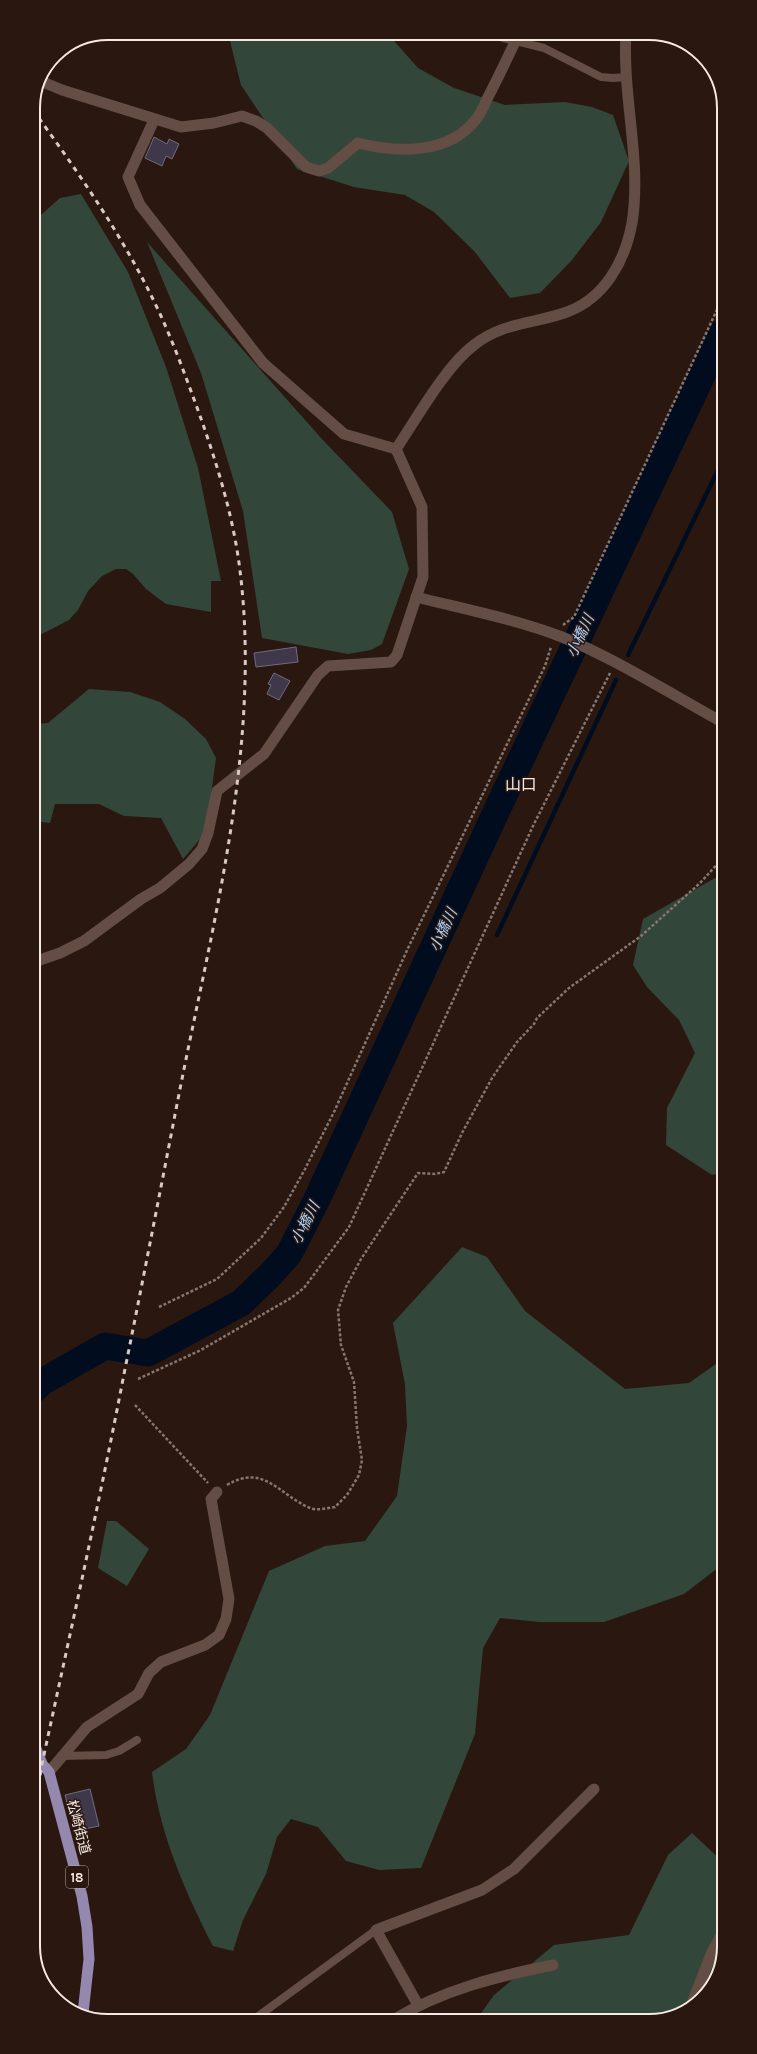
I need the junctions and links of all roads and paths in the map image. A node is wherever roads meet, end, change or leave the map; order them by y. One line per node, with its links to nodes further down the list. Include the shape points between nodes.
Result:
1 (510, 40): 3 (lane)
2 (625, 40): 4 (street)
3 (515, 42): 4 (lane, via 544,48 601,77); 6 (street, via 477,119 458,136 433,147 398,150 358,143 328,168 319,171 306,167 267,128 242,116 181,127)
4 (626, 77): 8 (street, via 633,137 632,222 620,262 608,282 594,297 568,312 495,331 474,345 456,361)
5 (45, 83): 6 (street)
6 (154, 120): 8 (street, via 128,177 140,205 263,362 344,434)
7 (717, 310): 10 (path, via 574,617 558,627)
8 (396, 449): 9 (street, via 422,507 423,577)
9 (416, 597): 10 (street); 14 (street, via 397,655 391,662 328,666 318,675 264,754 217,791 202,849 189,864 160,888 84,941)
10 (557, 636): 11 (street); 15 (path, via 545,666 409,946 334,1112 284,1207 261,1238 217,1279)
11 (612, 662): 12 (street); 16 (path, via 533,826 349,1227 308,1282 291,1298 201,1350)
12 (717, 719)
13 (717, 864): 18 (path, via 641,936 569,988 537,1018 492,1078 444,1172 418,1174 361,1258 338,1310 341,1345 354,1382 362,1460 359,1475 347,1495 335,1507 311,1509 269,1481 249,1476)
14 (40, 960)
15 (159, 1307)
16 (138, 1379)
17 (136, 1406): 18 (path)
18 (217, 1492): 20 (street, via 211,1500 229,1599 226,1619 218,1635 205,1645 161,1662 149,1673 138,1694 87,1727)
19 (137, 1740): 20 (lane, via 106,1756)
20 (61, 1756): 22 (street)
21 (40, 1759): 22 (main road, 松崎街道 / 18)
22 (48, 1772): 29 (main road, 松崎街道 / 18, via 82,1896 89,1959)
23 (594, 1789): 24 (street, via 514,1869 482,1890)
24 (376, 1930): 28 (street); 30 (lane)
25 (717, 1943): 27 (street, via 712,1952)
26 (553, 1965): 28 (street, via 466,1986)
27 (704, 1987)
28 (418, 2005): 31 (street)
29 (83, 2009)
30 (261, 2014)
31 (403, 2014)

